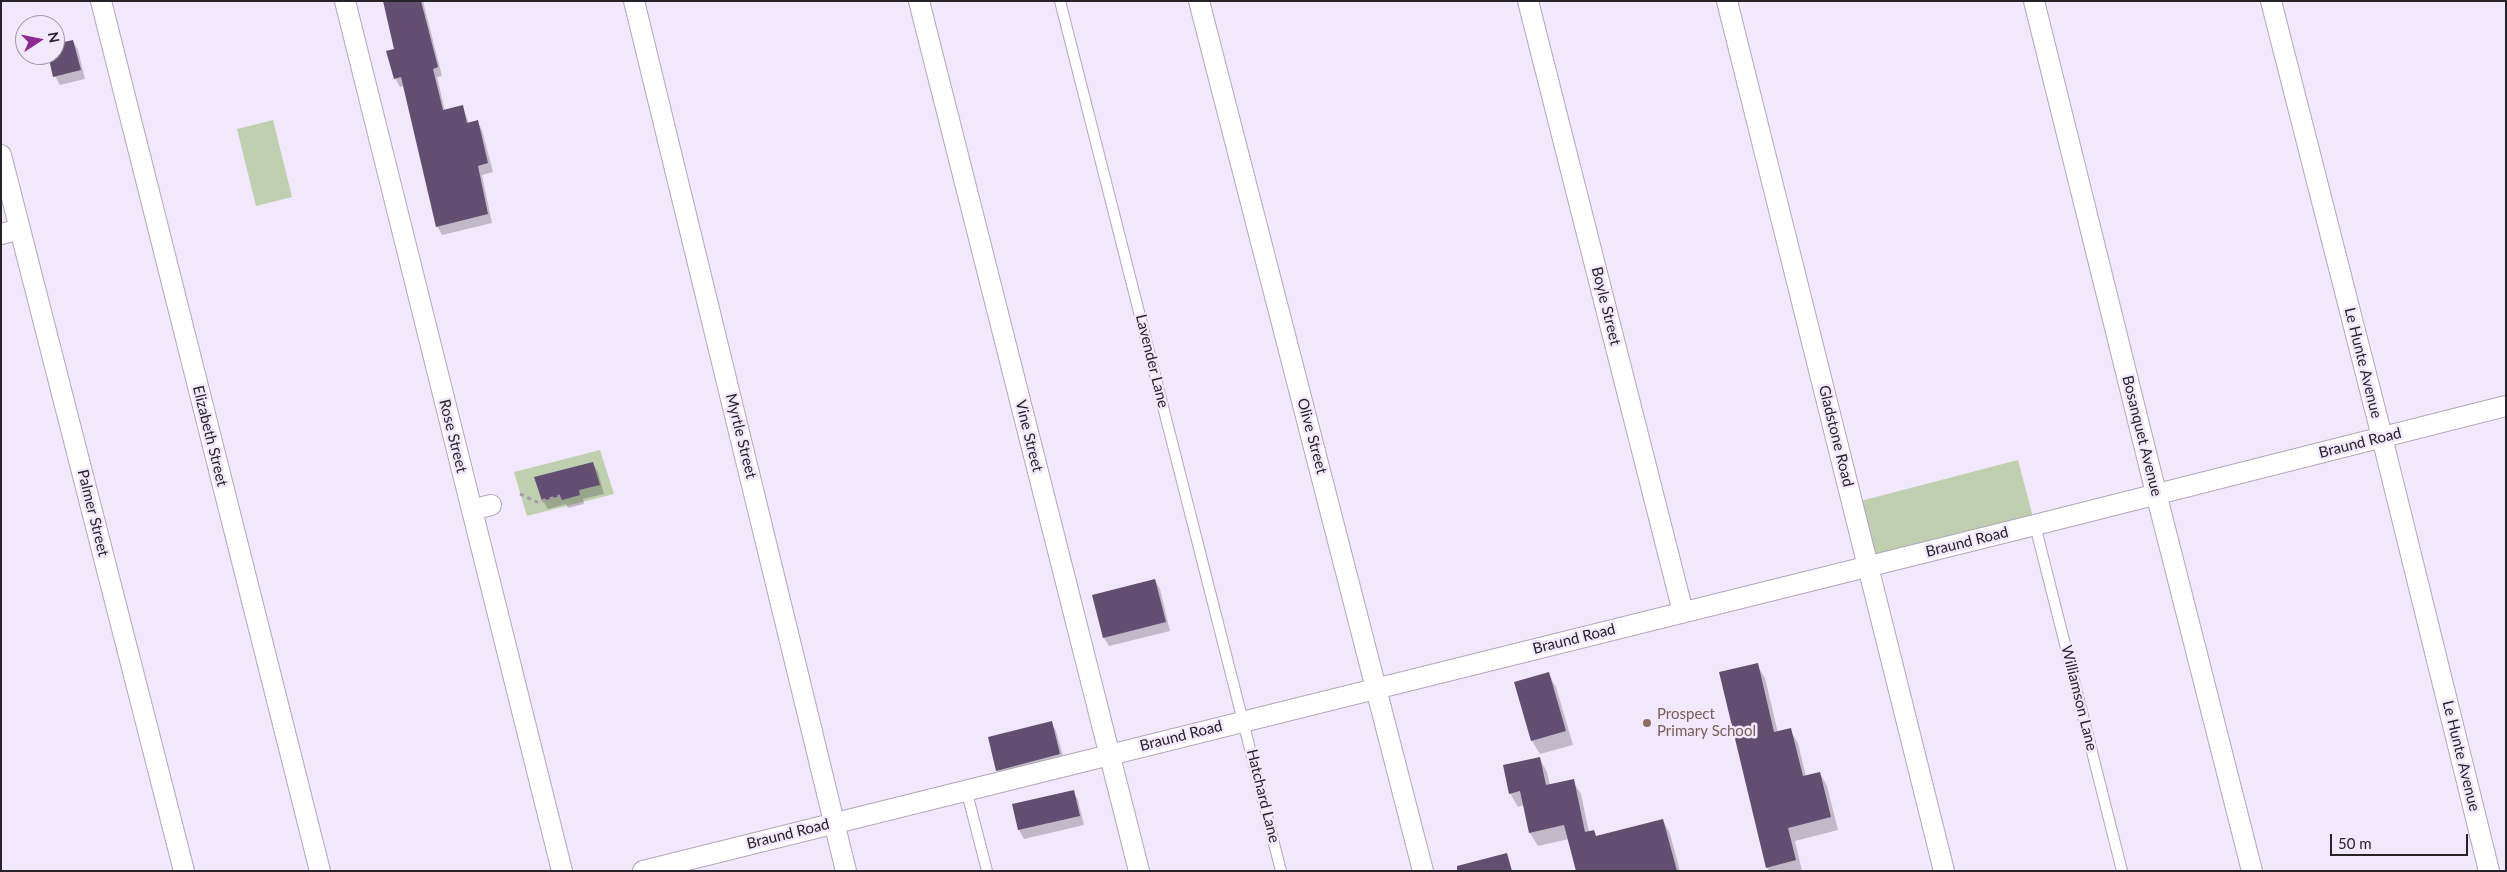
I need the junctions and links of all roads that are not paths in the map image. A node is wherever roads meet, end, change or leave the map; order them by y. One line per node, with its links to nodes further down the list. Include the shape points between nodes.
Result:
1 (101, 1): 26 (street, Elizabeth Street)
2 (345, 1): 27 (street, Rose Street, via 481,508)
3 (634, 1): 23 (street, Myrtle Street)
4 (919, 1): 21 (street, Vine Street)
5 (1060, 1): 20 (lane, Lavender Lane)
6 (1199, 1): 19 (street, Olive Street)
7 (1528, 1): 18 (street, Boyle Street)
8 (1727, 1): 17 (street, Gladstone Road)
9 (2034, 1): 15 (street, Bosanquet Avenue)
10 (2271, 1): 14 (street, Le Hunte Avenue)
11 (1, 155): 12 (street, Palmer Street)
12 (11, 231): 25 (street, Palmer Street)
13 (2506, 406): 14 (street, Braund Road)
14 (2382, 437): 15 (street, Braund Road); 37 (street, Le Hunte Avenue)
15 (2156, 495): 16 (street, Braund Road); 36 (street, Bosanquet Avenue)
16 (2035, 525): 17 (street, Braund Road); 35 (lane, Williamson Lane)
17 (1868, 565): 18 (street, Braund Road); 34 (street, Gladstone Road)
18 (1683, 612): 19 (street, Braund Road)
19 (1378, 688): 20 (street, Braund Road); 33 (street, Olive Street)
20 (1244, 721): 21 (street, Braund Road); 32 (lane, Hatchard Lane)
21 (1109, 754): 22 (street, Braund Road); 31 (street, Vine Street)
22 (966, 789): 23 (street, Braund Road); 30 (lane)
23 (834, 823): 24 (street, Braund Road); 29 (street, Myrtle Street)
24 (698, 864): 28 (street, Braund Road)
25 (184, 871)
26 (320, 871)
27 (562, 871)
28 (643, 871)
29 (846, 871)
30 (988, 871)
31 (1138, 871)
32 (1281, 871)
33 (1423, 871)
34 (1944, 871)
35 (2122, 871)
36 (2252, 871)
37 (2489, 871)

